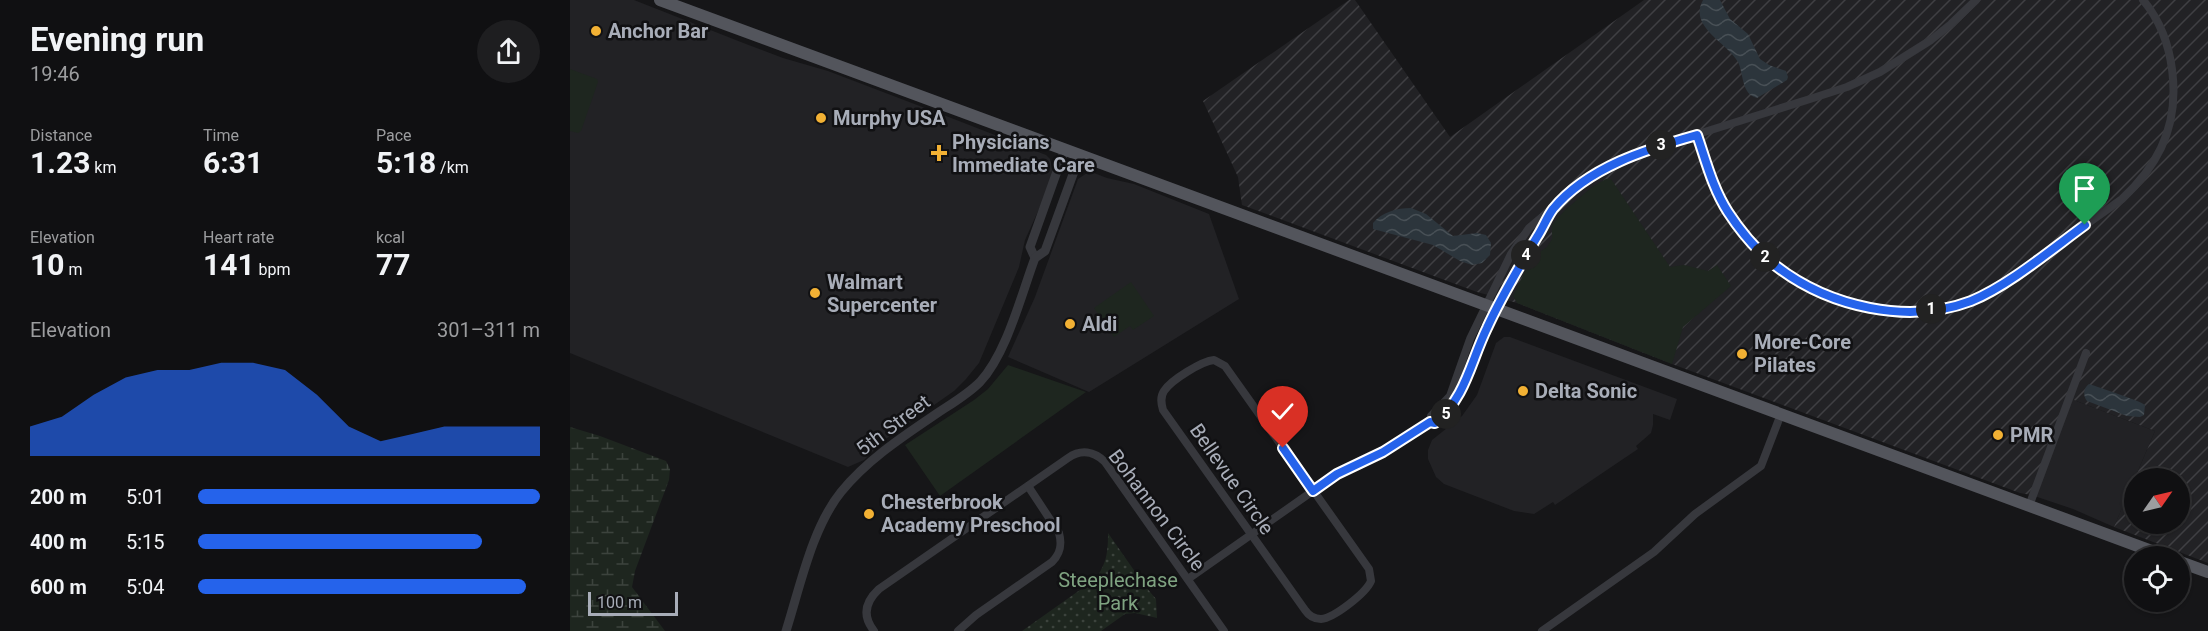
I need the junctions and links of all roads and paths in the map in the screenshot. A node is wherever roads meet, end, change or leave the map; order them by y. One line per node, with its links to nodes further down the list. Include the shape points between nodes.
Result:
1 (660, 0): 5 (main road)
2 (1976, 0): 4 (street, via 1931,40 1880,72 1846,87)
3 (2143, 0): 4 (street, via 2162,33 2174,83 2170,120 2161,149 2139,183 2122,199 1990,293 1969,302 1914,311 1864,307 1833,297 1779,268 1756,249 1726,209 1711,179)
4 (1697, 135): 7 (street, via 1650,148 1607,168)
5 (1065, 149): 6 (main road); 8 (street, 5th Street, via 1030,247)
6 (1080, 155): 8 (street, 5th Street, via 1045,251); 9 (main road)
7 (1552, 210): 9 (street); 9 (street, via 1529,228 1510,254)
8 (1035, 258): 21 (street, 5th Street, via 1004,341 979,382 891,445 840,493 816,541)
9 (1490, 307): 11 (street); 11 (street, via 1470,339); 12 (main road)
10 (2086, 353): 15 (street)
11 (1453, 399): 14 (street, via 1431,416 1430,422)
12 (1781, 414): 15 (main road); 25 (street, via 1761,466 1695,514 1654,552)
13 (1028, 486): 20 (street, Bohannon Circle, via 1075,453 1095,454 1105,462); 22 (street, Bohannon Circle, via 874,594 866,608); 23 (street, via 1059,532 1060,553)
14 (1313, 491): 16 (street); 16 (street, Bellevue Circle, via 1368,569 1371,581 1365,592 1329,617 1312,617); 16 (street, Bellevue Circle, via 1221,363 1203,362 1171,384 1162,394 1163,410)
15 (2029, 506): 17 (main road)
16 (1251, 535): 20 (street)
17 (2138, 546)
18 (2190, 566): 19 (main road)
19 (2208, 572)
20 (1188, 579): 24 (street, Bohannon Circle)
21 (786, 631)
22 (874, 631)
23 (958, 631)
24 (1224, 631)
25 (1542, 631)

